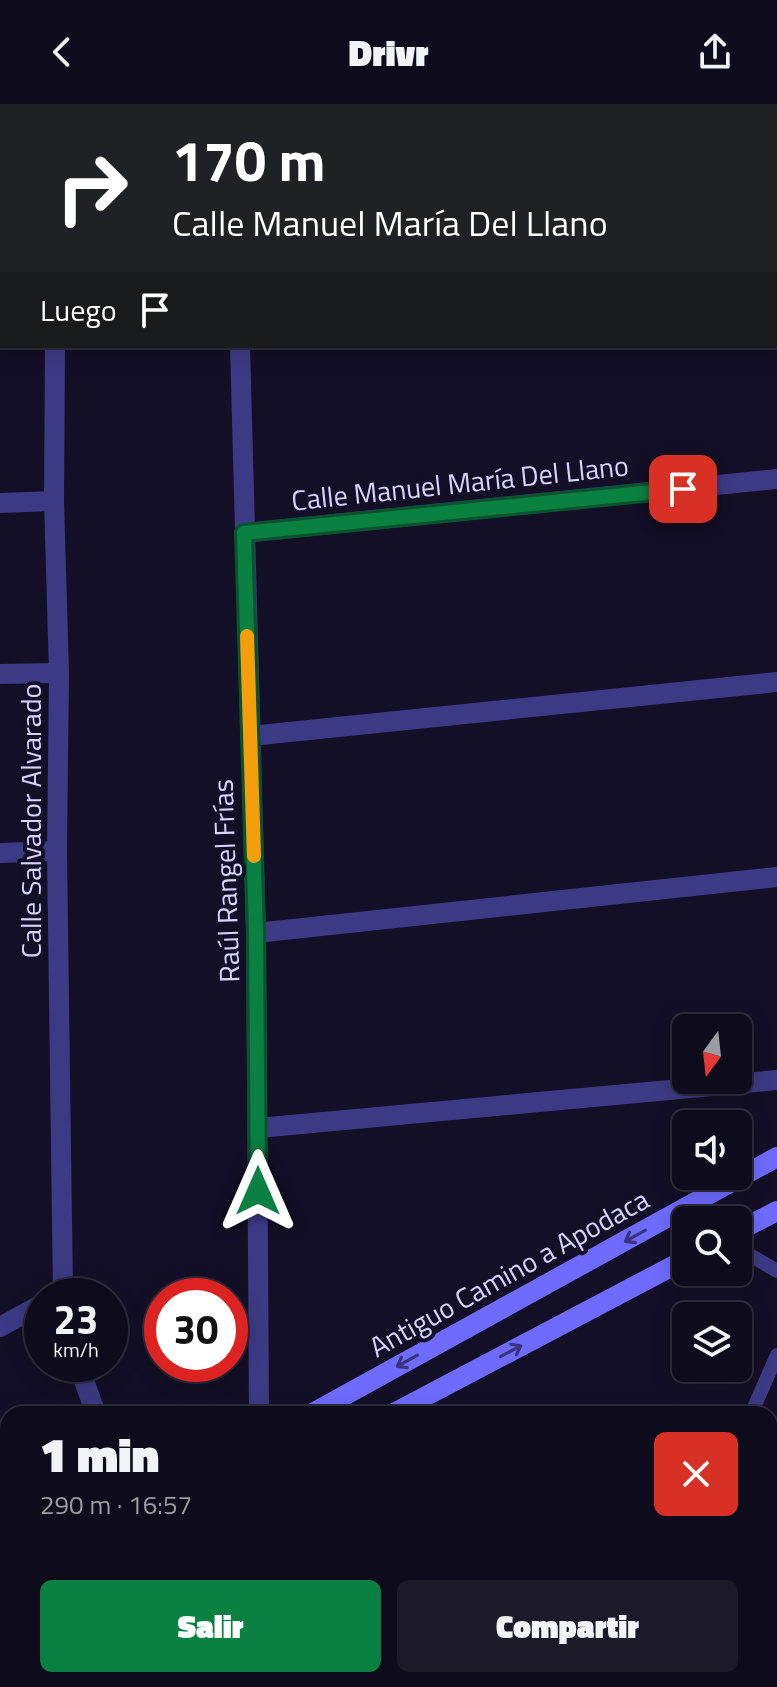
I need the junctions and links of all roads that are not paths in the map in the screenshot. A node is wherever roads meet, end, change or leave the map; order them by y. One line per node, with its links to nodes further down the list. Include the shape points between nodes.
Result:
1 (55, 348): 4 (street, Calle Salvador Alvarado)
2 (240, 348): 6 (street, Raúl Rangel Frías)
3 (777, 479): 6 (street, Calle Manuel María Del Llano)
4 (54, 501): 5 (street); 7 (street, Calle Salvador Alvarado)
5 (0, 503)
6 (244, 533): 10 (street, Raúl Rangel Frías)
7 (59, 673): 8 (street); 11 (street, Calle Salvador Alvarado)
8 (0, 674)
9 (777, 682): 10 (street)
10 (250, 736): 14 (street, Raúl Rangel Frías)
11 (57, 851): 12 (street); 23 (street, Calle Salvador Alvarado)
12 (0, 853)
13 (777, 877): 14 (street)
14 (256, 933): 16 (street, Raúl Rangel Frías)
15 (777, 1080): 16 (street)
16 (258, 1128): 29 (street, Raúl Rangel Frías)
17 (777, 1157): 30 (street, Antiguo Camino a Apodaca, one-way to 30)
18 (777, 1211): 19 (street)
19 (752, 1224)
20 (752, 1256): 22 (lane)
21 (672, 1266): 31 (street, one-way to 21)
22 (777, 1271)
23 (61, 1278)
24 (24, 1314): 25 (street)
25 (0, 1327)
26 (777, 1355): 32 (lane)
27 (84, 1382): 28 (street)
28 (93, 1406)
29 (259, 1406)
30 (326, 1406)
31 (407, 1406)
32 (755, 1406)

